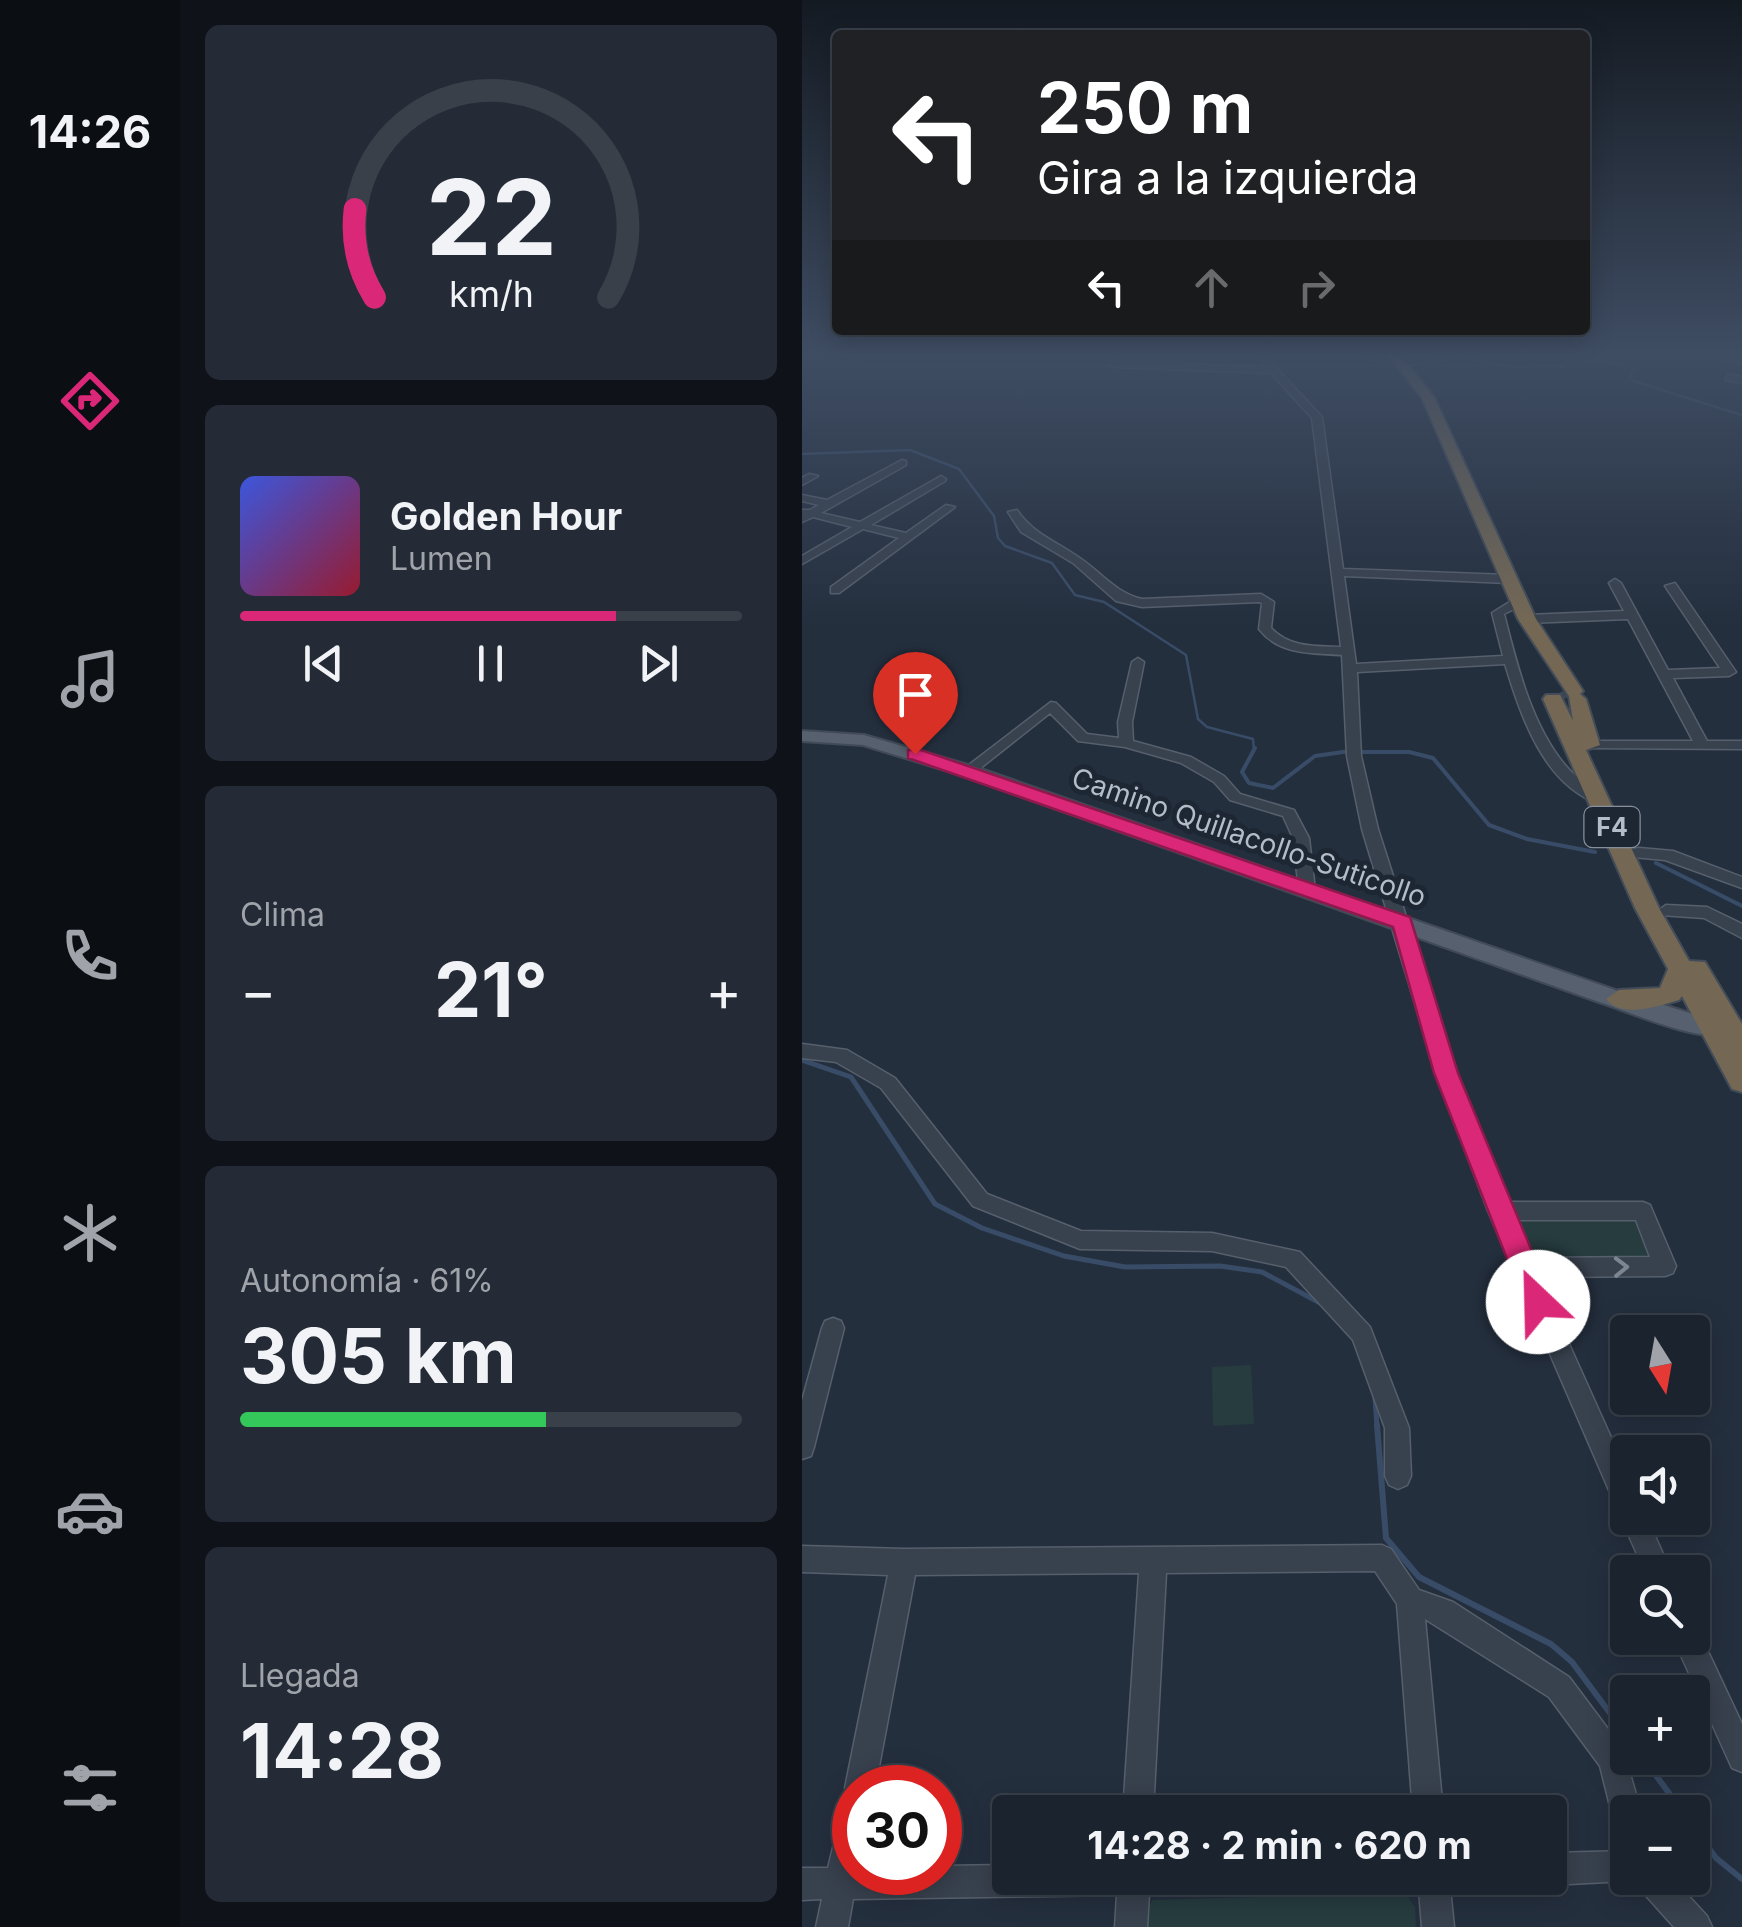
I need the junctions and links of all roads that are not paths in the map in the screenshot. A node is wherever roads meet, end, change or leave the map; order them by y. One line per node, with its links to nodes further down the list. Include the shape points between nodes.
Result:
1 (1321, 443): 13 (street)
2 (1448, 443): 14 (highway, F4)
3 (902, 463): 6 (street)
4 (941, 479): 10 (street)
5 (802, 498): 6 (street)
6 (829, 504): 9 (street)
7 (950, 507): 11 (street)
8 (1013, 512): 20 (street, via 1026,530 1120,598 1261,598 1268,602 1265,629 1273,639)
9 (805, 515): 10 (street)
10 (862, 526): 11 (street); 12 (street)
11 (908, 538): 17 (street)
12 (802, 561)
13 (1339, 572): 14 (street); 20 (street)
14 (1508, 580): 19 (highway, F4)
15 (1615, 583): 18 (street)
16 (1672, 586): 24 (street, via 1730,672)
17 (835, 590)
18 (1630, 615): 19 (street); 24 (street)
19 (1531, 624): 21 (street, via 1498,613); 25 (highway, F4)
20 (1347, 651): 23 (street)
21 (1509, 660): 23 (street); 32 (street, via 1524,704 1569,784)
22 (1138, 662): 27 (street)
23 (1350, 668): 37 (street, via 1353,750 1370,830)
24 (1662, 674): 28 (street)
25 (1563, 695): 30 (highway, F4); 32 (highway, F4)
26 (802, 736): 31 (main road, Camino Quillacollo-Suticollo, via 864,740)
27 (1126, 743): 31 (street, via 1082,738 1052,706); 35 (street, via 1186,760 1235,797 1289,813 1301,838)
28 (1702, 744): 29 (street); 30 (street)
29 (1742, 745)
30 (1590, 746): 33 (highway, F4)
31 (968, 770): 35 (main road, Camino Quillacollo-Suticollo)
32 (1599, 799): 39 (highway, F4)
33 (1639, 853): 34 (street, via 1667,855); 36 (highway, F4)
34 (1742, 883)
35 (1308, 890): 37 (main road, Camino Quillacollo-Suticollo)
36 (1666, 911): 38 (street, via 1707,913); 39 (highway, F4)
37 (1402, 922): 40 (main road, Camino Quillacollo-Suticollo); 43 (street, via 1446,1073)
38 (1742, 932)
39 (1685, 966): 40 (highway, via 1670,994); 41 (highway, F4)
40 (1620, 999): 41 (main road, Camino Quillacollo-Suticollo)
41 (1735, 1046)
42 (802, 1051): 48 (street, via 840,1055 888,1083 980,1200 1080,1240 1212,1242 1292,1260 1362,1334 1396,1428)
43 (1499, 1211): 44 (street); 44 (street, one-way to 43, via 1666,1266 1643,1211)
44 (1524, 1268): 47 (street)
45 (833, 1328): 46 (street)
46 (802, 1447)
47 (1610, 1463)
48 (1398, 1476)
49 (802, 1559): 51 (street)
50 (1153, 1560): 51 (street); 52 (street, via 1382,1558); 56 (street)
51 (904, 1562): 55 (street)
52 (1410, 1600): 57 (street); 58 (street, via 1443,1612 1559,1686 1614,1759)
53 (1695, 1655): 54 (street)
54 (1742, 1758)
55 (864, 1765)
56 (1139, 1795)
57 (1427, 1795)
58 (1622, 1795)
59 (1610, 1867): 60 (street)
60 (1567, 1869)
61 (992, 1881): 62 (street)
62 (962, 1882)
63 (802, 1884): 64 (street)
64 (832, 1884)
65 (839, 1895): 69 (street)
66 (1133, 1895): 70 (street)
67 (1435, 1895): 71 (street)
68 (1667, 1895): 72 (street)
69 (832, 1927)
70 (1131, 1927)
71 (1438, 1927)
72 (1696, 1927)

